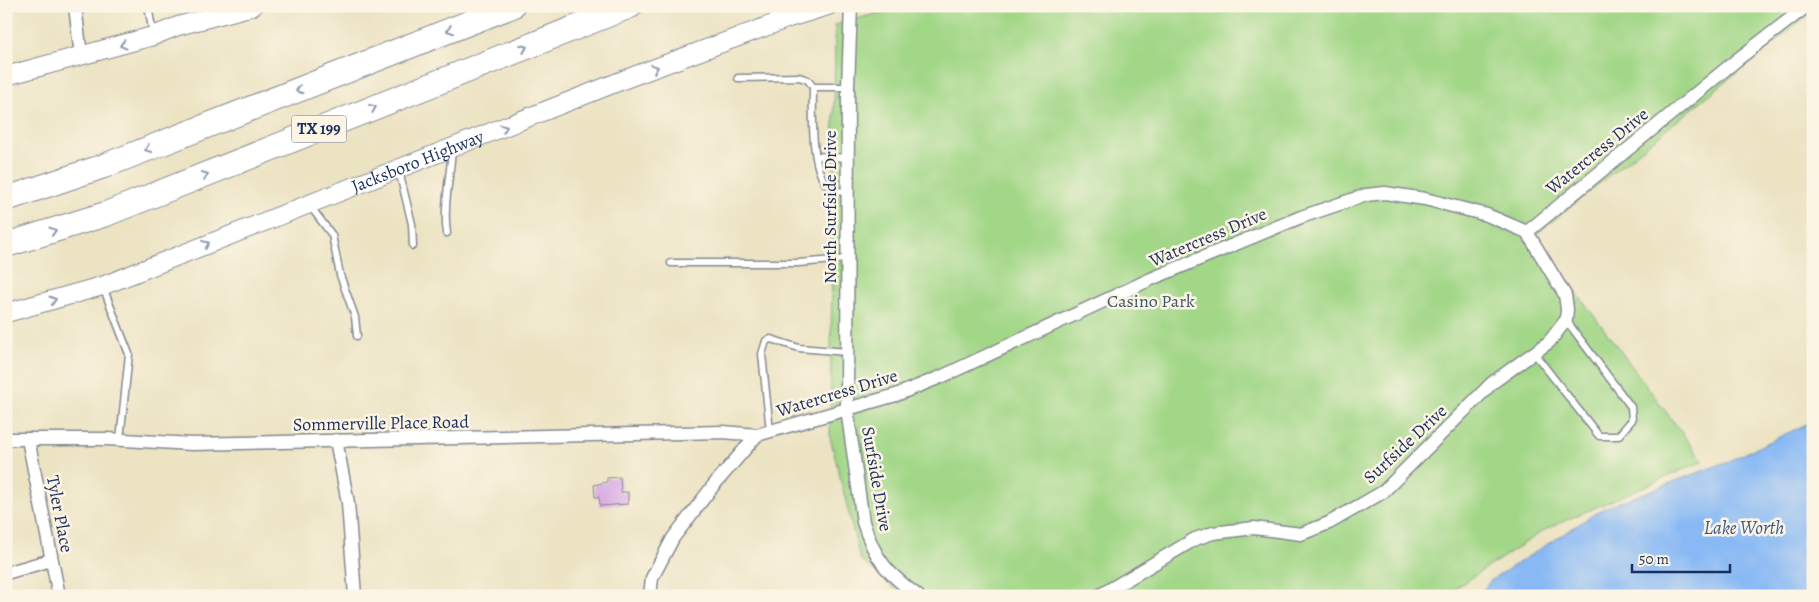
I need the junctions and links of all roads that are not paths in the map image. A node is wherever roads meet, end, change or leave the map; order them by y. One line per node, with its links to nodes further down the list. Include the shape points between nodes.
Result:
1 (75, 6): 11 (street)
2 (148, 6): 10 (lane)
3 (253, 6): 10 (main road)
4 (512, 6): 21 (highway, one-way to 21, via 104,166)
5 (630, 6): 25 (highway, TX 199, one-way to 5, via 106,214)
6 (828, 6): 9 (main road, Jacksboro Highway)
7 (851, 6): 15 (street, North Surfside Drive)
8 (1807, 6): 23 (street, Watercress Drive, via 1738,58)
9 (792, 12): 16 (main road, Jacksboro Highway, one-way to 9)
10 (153, 36): 11 (main road, one-way to 11)
11 (81, 56): 12 (main road)
12 (6, 76)
13 (738, 78): 14 (lane, via 800,76)
14 (813, 87): 15 (lane); 17 (lane)
15 (848, 87): 18 (street, North Surfside Drive)
16 (452, 150): 19 (main road, Jacksboro Highway); 24 (lane, via 444,216)
17 (816, 156): 18 (lane); 20 (lane, via 822,176 831,188)
18 (848, 158): 20 (street, North Surfside Drive)
19 (398, 170): 22 (main road, Jacksboro Highway); 26 (lane, via 412,224)
20 (848, 193): 27 (street, North Surfside Drive)
21 (6, 199)
22 (308, 203): 29 (main road, Jacksboro Highway, one-way to 22); 32 (lane, via 332,235 340,275 355,317)
23 (1527, 232): 31 (street, via 1565,295); 35 (street, Watercress Drive, via 1487,215 1425,199 1385,193 1366,195 1302,217 1151,279 943,376 896,395)
24 (447, 233)
25 (6, 245)
26 (413, 246)
27 (847, 259): 28 (lane, via 798,263); 33 (street, North Surfside Drive)
28 (671, 263)
29 (102, 286): 30 (main road, Jacksboro Highway, one-way to 29); 39 (lane, via 129,354)
30 (6, 313)
31 (1566, 320): 34 (street, Surfside Drive, via 1549,342); 34 (lane, via 1631,407 1632,420 1618,436 1599,436)
32 (357, 336)
33 (847, 352): 35 (street, North Surfside Drive); 36 (lane, via 814,351 771,339 766,341 762,354)
34 (1534, 353): 47 (street, Surfside Drive, via 1492,383 1383,492 1329,523 1301,534 1246,528 1213,533 1195,539)
35 (847, 409): 36 (street, Watercress Drive); 46 (street, Surfside Drive, via 868,539 879,561)
36 (763, 433): 40 (street, Sommerville Place Road); 45 (street, via 673,538 652,578)
37 (6, 439): 38 (street, Sommerville Place Road)
38 (28, 439): 39 (street, Sommerville Place Road); 41 (street, Tyler Place)
39 (120, 440): 40 (street, Sommerville Place Road, via 192,444)
40 (336, 440): 44 (street, via 348,503)
41 (51, 560): 42 (street); 43 (street, Tyler Place)
42 (6, 573)
43 (58, 596)
44 (355, 596)
45 (650, 596)
46 (918, 596)
47 (1099, 596)

